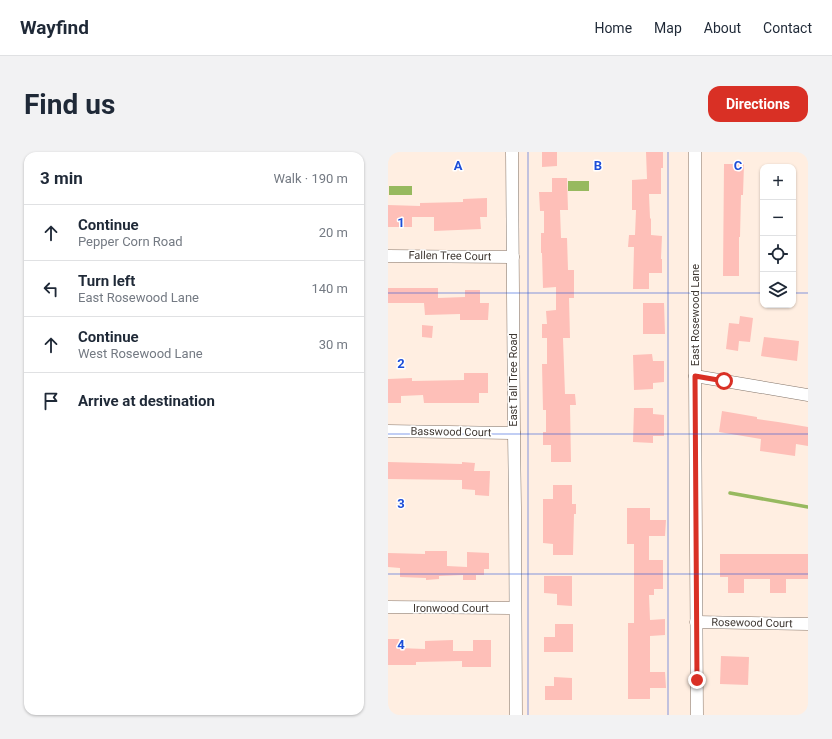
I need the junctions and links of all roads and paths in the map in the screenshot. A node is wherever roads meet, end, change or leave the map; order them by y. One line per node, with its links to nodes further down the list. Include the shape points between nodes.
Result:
1 (512, 152): 4 (street, East Tall Tree Road)
2 (695, 152): 5 (street, East Rosewood Lane)
3 (388, 256): 4 (street, Fallen Tree Court)
4 (513, 257): 8 (street, East Tall Tree Road)
5 (695, 376): 6 (street); 11 (street, East Rosewood Lane)
6 (808, 395)
7 (388, 431): 8 (street, Basswood Court)
8 (514, 432): 10 (street, East Tall Tree Road)
9 (388, 607): 10 (street, Ironwood Court)
10 (515, 608): 13 (street, East Tall Tree Road)
11 (696, 622): 12 (street, Rosewood Court); 14 (street, East Rosewood Lane)
12 (808, 624)
13 (516, 715)
14 (697, 715)

